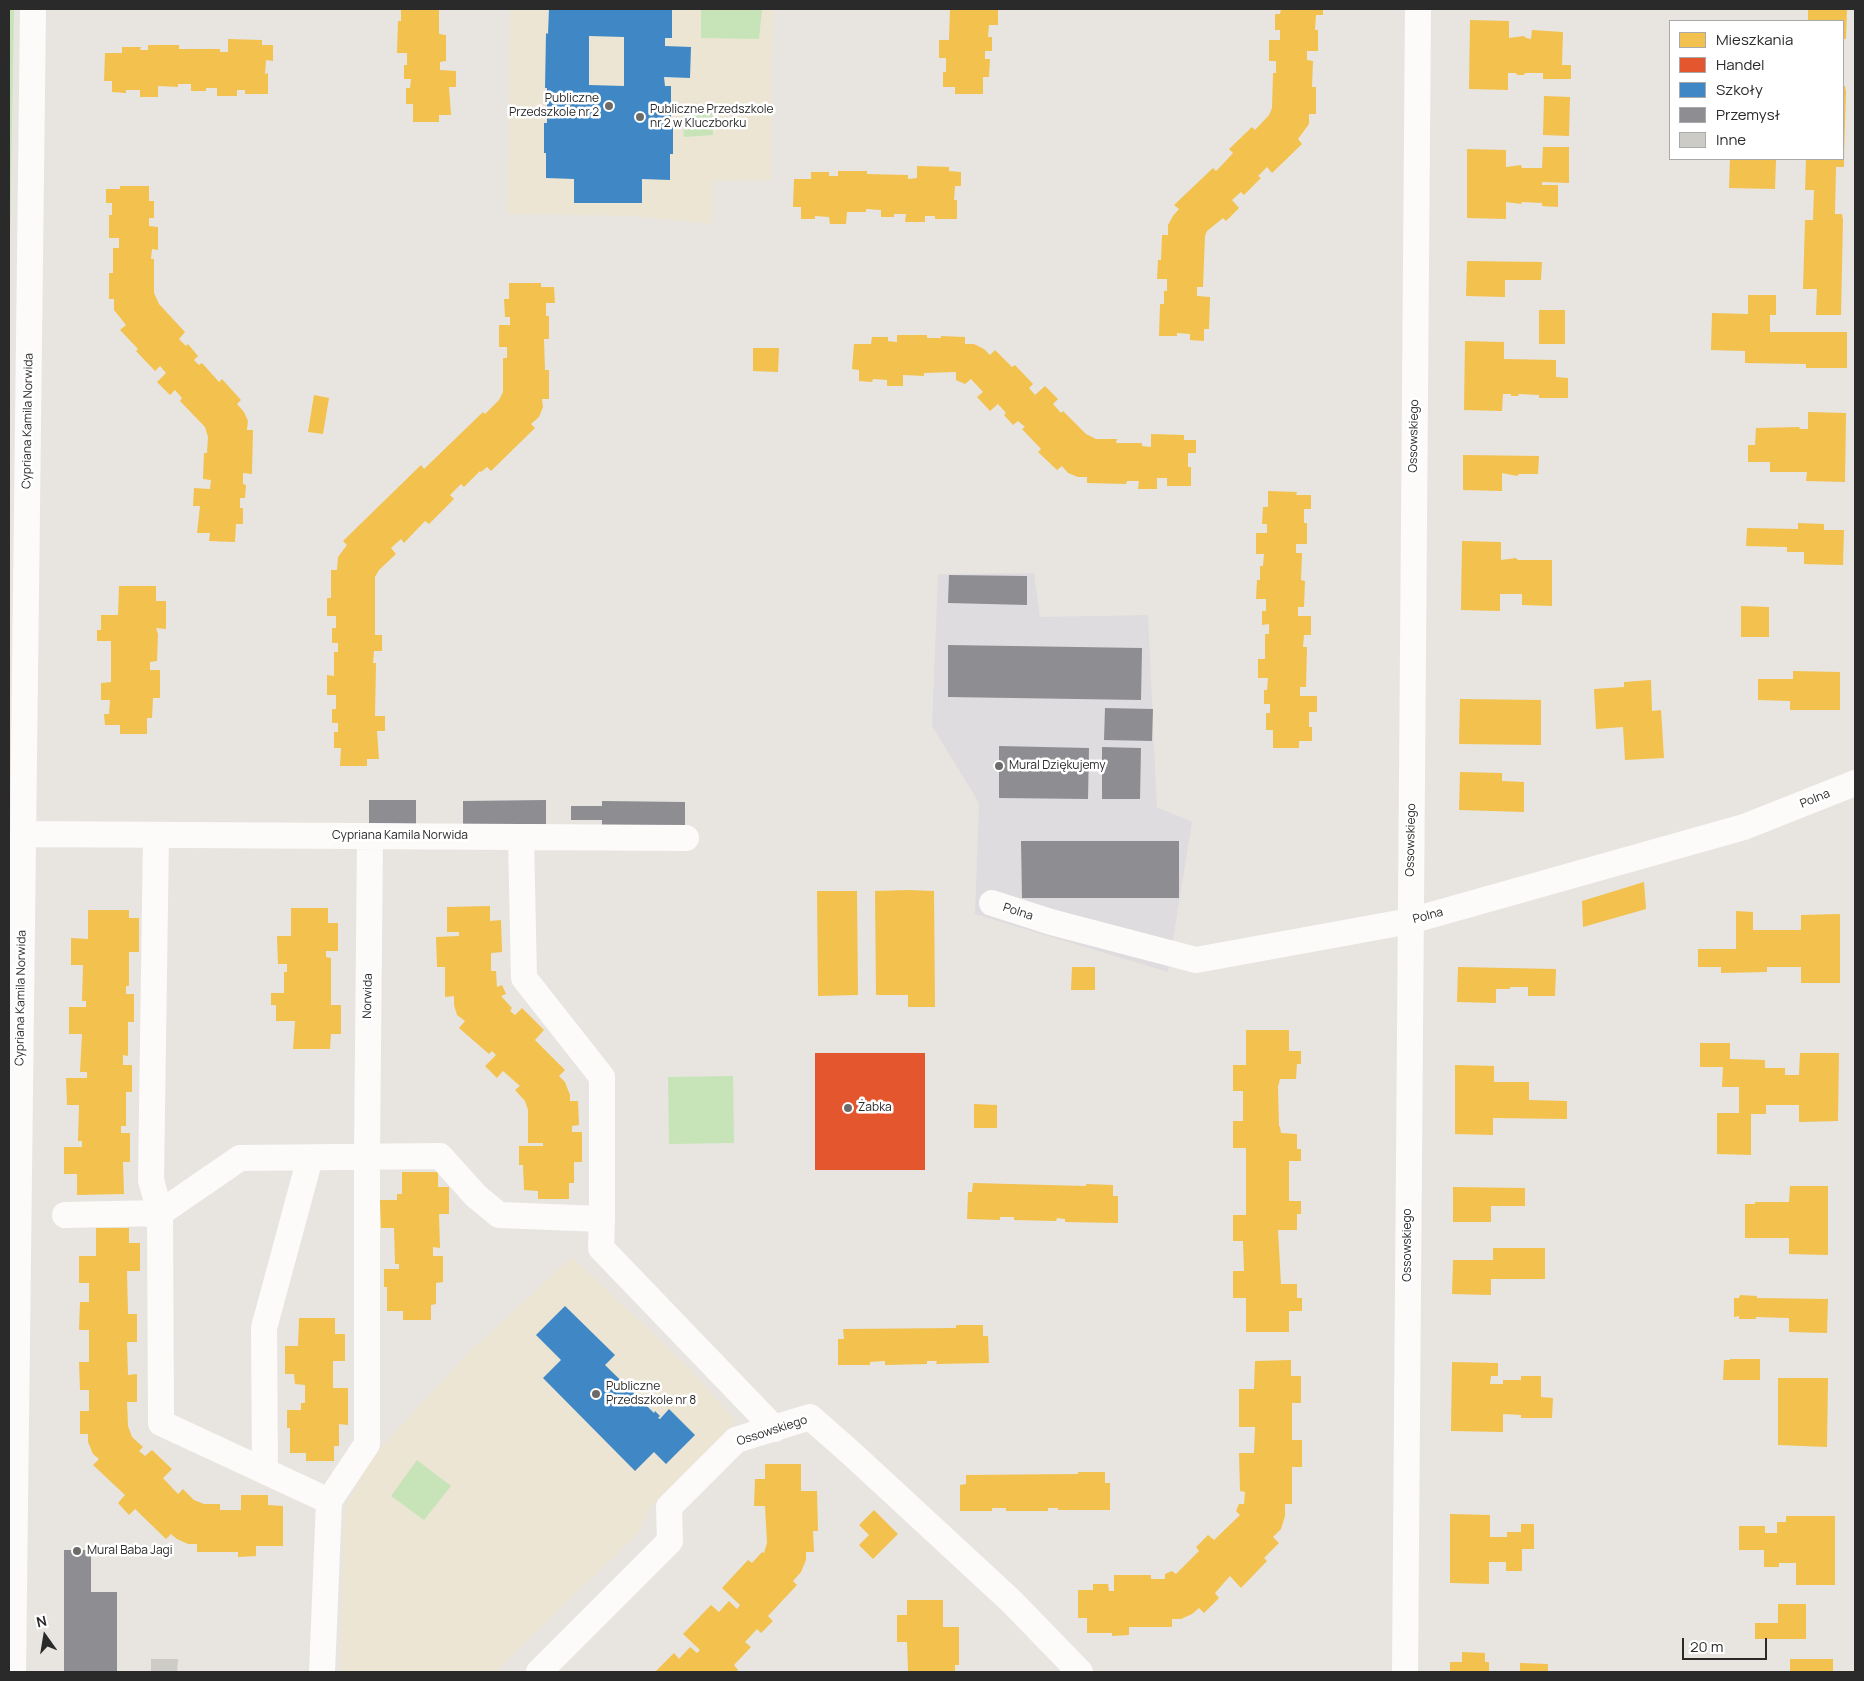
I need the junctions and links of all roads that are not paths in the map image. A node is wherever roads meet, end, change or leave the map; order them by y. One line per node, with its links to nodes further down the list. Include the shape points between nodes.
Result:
1 (33, 9): 4 (street, Cypriana Kamila Norwida)
2 (1418, 9): 10 (street, Ossowskiego)
3 (1855, 783): 10 (street, Polna, via 1744,827)
4 (23, 834): 5 (street, Cypriana Kamila Norwida); 19 (street, Cypriana Kamila Norwida)
5 (156, 835): 6 (street, Cypriana Kamila Norwida); 13 (street, via 151,1180)
6 (370, 836): 7 (street, Cypriana Kamila Norwida); 11 (street, Norwida)
7 (521, 837): 8 (street, Cypriana Kamila Norwida); 15 (street, via 524,978 602,1077)
8 (686, 838)
9 (992, 903): 10 (street, Polna, via 1196,960)
10 (1410, 922): 23 (street, Ossowskiego)
11 (367, 1156): 12 (street); 15 (street, via 440,1156 476,1196 499,1215); 18 (street, Norwida, via 367,1444)
12 (310, 1158): 13 (street, via 240,1158); 17 (street, via 264,1328)
13 (160, 1213): 14 (street); 17 (street, via 161,1423)
14 (65, 1215)
15 (602, 1219): 16 (street, via 601,1248)
16 (775, 1429): 21 (street, Ossowskiego, via 736,1440 668,1507 670,1541); 22 (street, Ossowskiego, via 810,1417 1011,1601)
17 (265, 1471): 18 (street)
18 (329, 1501): 20 (street)
19 (12, 1672)
20 (322, 1672)
21 (539, 1672)
22 (1080, 1672)
23 (1405, 1672)

